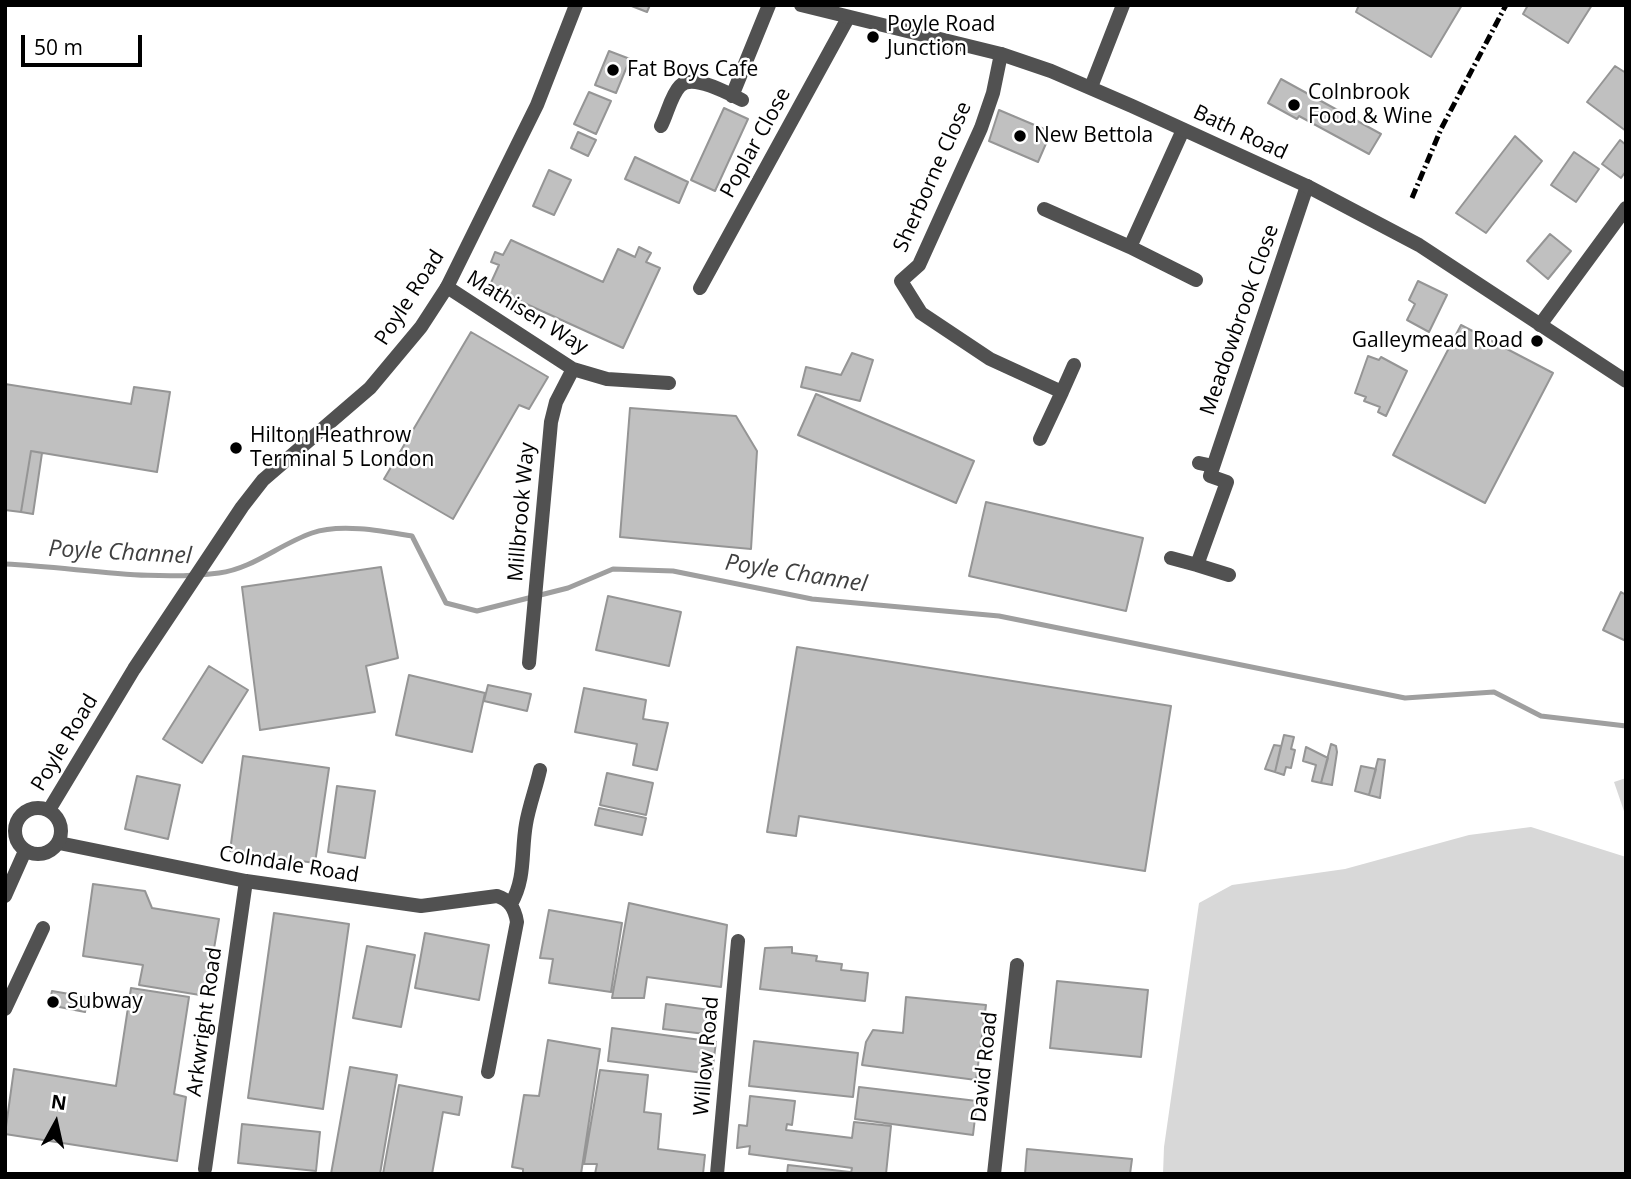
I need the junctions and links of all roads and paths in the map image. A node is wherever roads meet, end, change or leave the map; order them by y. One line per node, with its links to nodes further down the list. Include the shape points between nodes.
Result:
1 (576, 5): 15 (street, Poyle Road, via 537,105)
2 (769, 5): 8 (street, via 737,98 696,82 686,83 679,87)
3 (800, 5): 5 (street, Bath Road)
4 (1123, 5): 7 (street)
5 (848, 18): 6 (street, Bath Road); 16 (street, Poplar Close)
6 (1001, 54): 7 (street, Bath Road); 22 (street, Sherborne Close, via 981,128 919,265 901,281 921,313 990,359)
7 (1091, 88): 9 (street, Bath Road)
8 (661, 127)
9 (1183, 130): 10 (street, Bath Road); 13 (street)
10 (1307, 186): 17 (street, Bath Road, via 1419,245); 25 (street, Meadowbrook Close, via 1206,465 1210,475 1227,482)
11 (1626, 208): 17 (street)
12 (1044, 209): 13 (street)
13 (1130, 247): 14 (street)
14 (1196, 280)
15 (447, 287): 19 (street, Mathisen Way); 29 (street, Poyle Road, via 393,363 264,480 180,600)
16 (700, 288)
17 (1540, 325): 20 (street, Bath Road)
18 (1074, 365): 22 (street)
19 (573, 369): 21 (street, Mathisen Way, via 607,379); 27 (street, Millbrook Way, via 551,422)
20 (1626, 381)
21 (669, 383)
22 (1062, 392): 23 (street)
23 (1040, 439)
24 (1171, 558): 25 (street)
25 (1197, 565): 26 (street)
26 (1229, 575)
27 (529, 663)
28 (541, 770): 34 (street, via 526,822 524,865)
29 (49, 810): 30 (street, Poyle Road, via 59,820); 31 (street, Poyle Road, via 38,808 19,818 16,838)
30 (59, 843): 31 (street, via 37,855); 32 (street, Colndale Road)
31 (25, 850): 33 (street)
32 (246, 881): 34 (street, Colndale Road, via 421,906 496,896); 40 (street, Arkwright Road)
33 (5, 896)
34 (511, 904): 39 (street, via 517,922)
35 (43, 928): 38 (street)
36 (738, 941): 41 (street, Willow Road)
37 (1017, 965): 42 (street, David Road)
38 (5, 1009)
39 (488, 1072)
40 (205, 1169)
41 (717, 1174)
42 (994, 1174)

